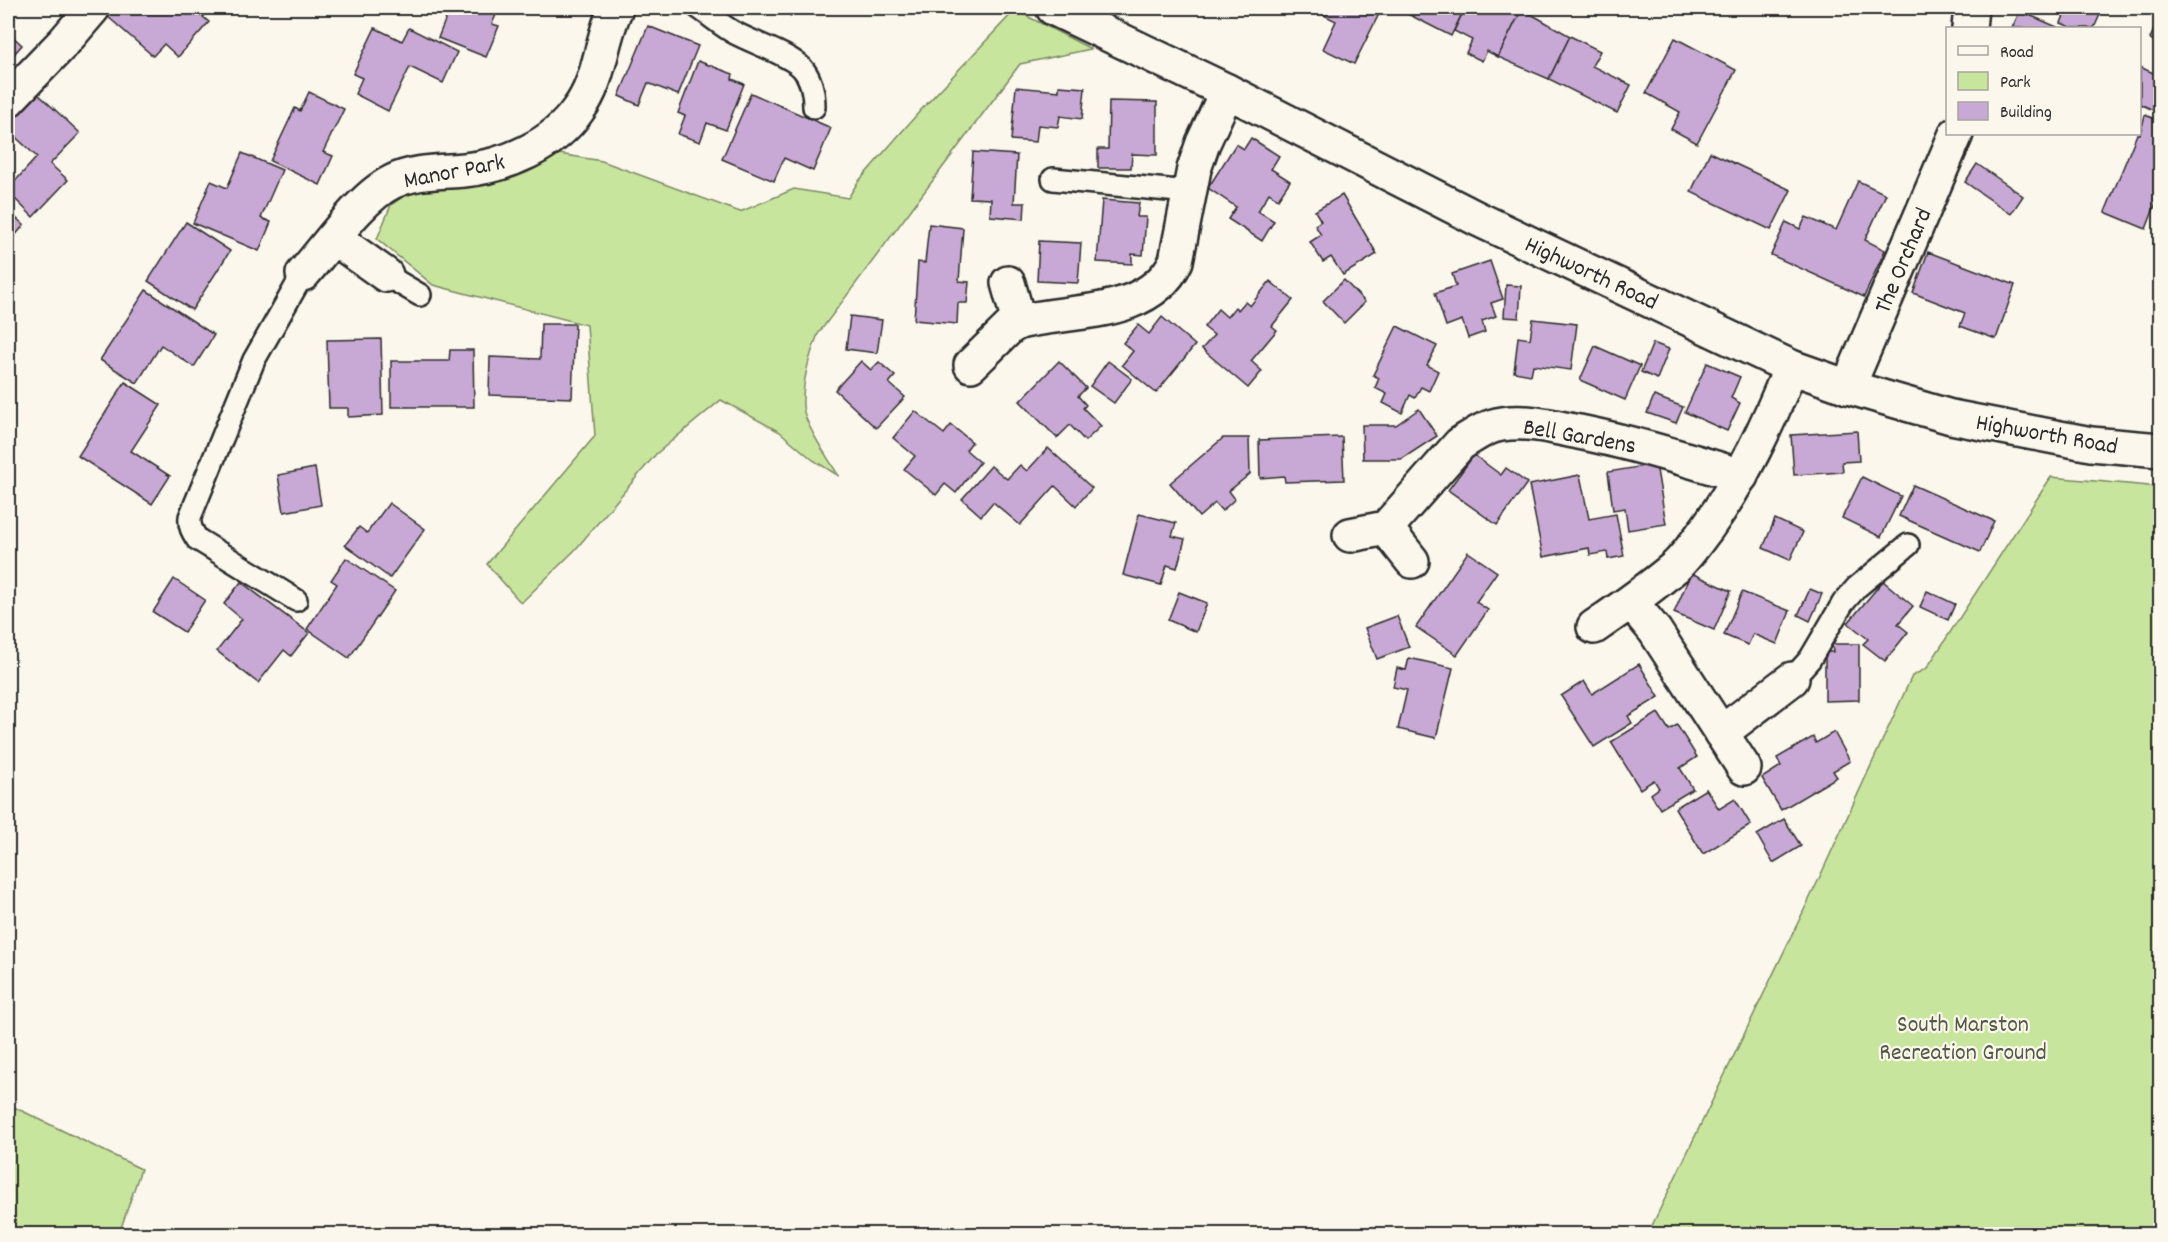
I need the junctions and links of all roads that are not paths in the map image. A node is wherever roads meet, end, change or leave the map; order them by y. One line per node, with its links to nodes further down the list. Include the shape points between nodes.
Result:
1 (93, 8): 8 (street)
2 (616, 8): 13 (street, Manor Park, via 588,95 561,129 536,148 486,167 412,175 391,182 366,200)
3 (699, 8): 9 (lane, via 733,32 803,68 814,92)
4 (1053, 8): 7 (street, Highworth Road)
5 (1971, 8): 6 (street)
6 (1969, 27)
7 (1227, 91): 12 (street, via 1203,143); 20 (street, Highworth Road, via 1478,219)
8 (8, 100)
9 (814, 107)
10 (1956, 135): 21 (street, The Orchard)
11 (1053, 179): 12 (lane)
12 (1189, 192): 18 (street, via 1176,261 1156,288 1115,306)
13 (334, 238): 14 (street, Manor Park); 15 (street)
14 (303, 274): 28 (lane, via 255,360 190,517 197,539)
15 (386, 275): 17 (lane)
16 (1008, 284): 18 (street)
17 (420, 295)
18 (1019, 322): 19 (street)
19 (971, 365)
20 (1791, 367): 21 (street, Highworth Road); 23 (street, via 1767,426)
21 (1848, 387): 22 (street, Highworth Road, via 1952,417 2020,431 2091,444)
22 (2159, 447)
23 (1740, 476): 24 (street, Bell Gardens, via 1647,447 1542,424 1499,424 1460,444); 29 (street, via 1713,520 1676,565)
24 (1386, 528): 25 (street); 27 (street)
25 (1350, 535)
26 (1908, 545): 31 (lane, via 1857,586)
27 (1412, 561)
28 (296, 600)
29 (1631, 602): 30 (street); 32 (street, via 1655,631)
30 (1594, 627)
31 (1792, 679): 32 (street)
32 (1721, 733): 33 (street)
33 (1744, 768)

